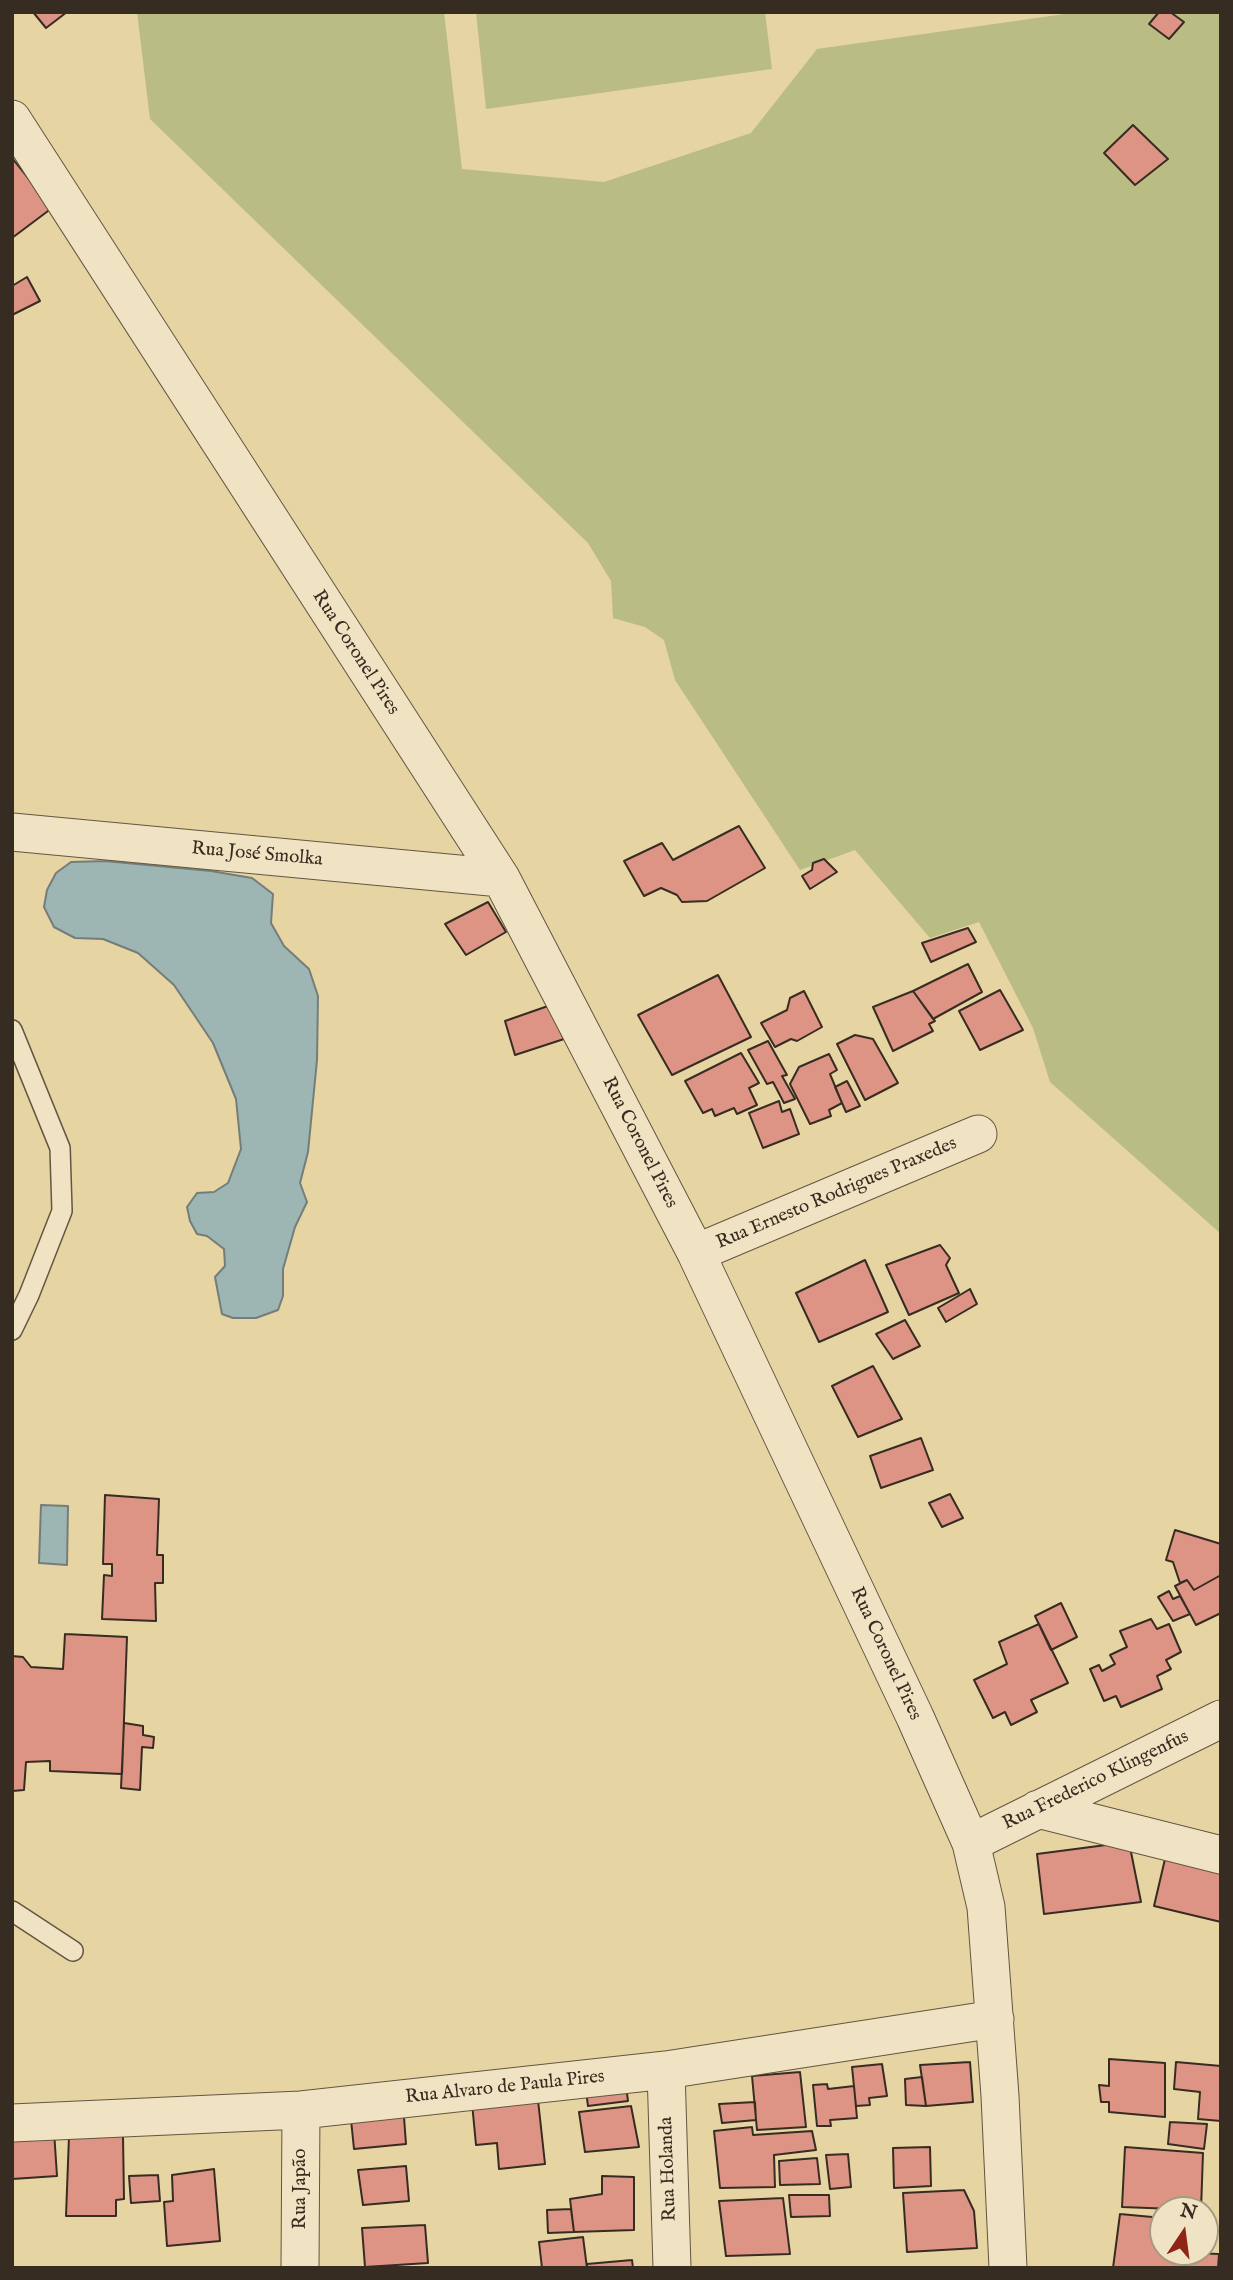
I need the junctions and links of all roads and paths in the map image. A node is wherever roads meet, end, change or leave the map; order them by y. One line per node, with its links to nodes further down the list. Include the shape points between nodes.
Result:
1 (12, 118): 3 (street, Rua Coronel Pires)
2 (12, 832): 3 (street, Rua José Smolka)
3 (501, 878): 6 (street, Rua Coronel Pires)
4 (12, 1030): 7 (lane, via 60,1148 62,1211)
5 (978, 1134): 6 (street, Rua Ernesto Rodrigues Praxedes)
6 (696, 1253): 10 (street, Rua Coronel Pires)
7 (12, 1330)
8 (1221, 1719): 9 (street, Rua Frederico Klingenfus)
9 (1038, 1809): 10 (street, Rua Frederico Klingenfus); 11 (street)
10 (971, 1843): 14 (street, Rua Coronel Pires, via 986,1907)
11 (1221, 1856)
12 (12, 1911): 13 (lane)
13 (72, 1951)
14 (995, 2019): 15 (street, Rua Alvaro de Paula Pires); 20 (street, Rua Coronel Pires)
15 (666, 2070): 16 (street, Rua Alvaro de Paula Pires); 19 (street, Rua Holanda)
16 (301, 2110): 17 (street, Rua Alvaro de Paula Pires); 18 (street, Rua Japão)
17 (12, 2123)
18 (300, 2268)
19 (672, 2268)
20 (1008, 2268)

